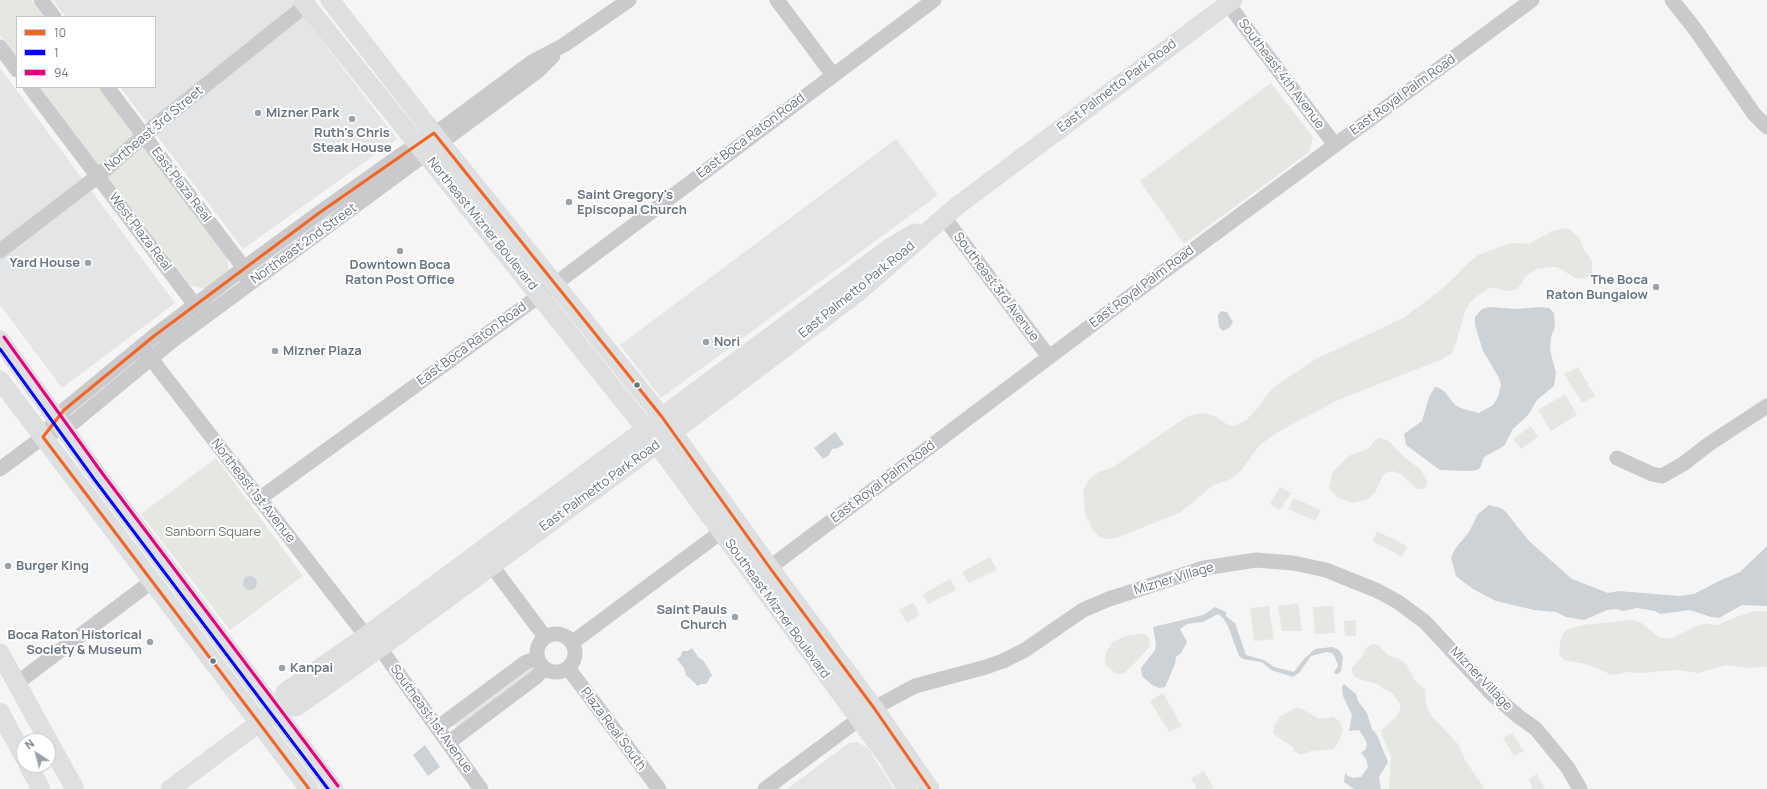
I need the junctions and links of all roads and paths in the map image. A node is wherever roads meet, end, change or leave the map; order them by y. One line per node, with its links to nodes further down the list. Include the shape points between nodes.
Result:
1 (41, 0): 10 (street)
2 (330, 0): 18 (main road, Northeast Mizner Boulevard)
3 (628, 0): 18 (street, Northeast 2nd Street, via 564,46 538,71 510,85)
4 (777, 0): 13 (street)
5 (934, 0): 13 (street, East Boca Raton Road)
6 (1532, 0): 19 (street, East Royal Palm Road)
7 (1672, 0): 16 (street, via 1754,114)
8 (1230, 2): 19 (street, Southeast 4th Avenue); 22 (main road, East Palmetto Park Road)
9 (304, 3): 17 (street, Northeast 3rd Street); 20 (main road, Northeast Mizner Boulevard)
10 (53, 16)
11 (0, 47): 12 (street)
12 (16, 69)
13 (833, 75): 25 (street, East Boca Raton Road)
14 (31, 88): 21 (street, West Plaza Real)
15 (108, 88): 17 (street, East Plaza Real)
16 (1767, 126)
17 (144, 136): 21 (street, Northeast 3rd Street); 24 (street, East Plaza Real)
18 (438, 138): 20 (street, Northeast 2nd Street); 25 (main road, Northeast Mizner Boulevard)
19 (1335, 145): 32 (street, East Royal Palm Road)
20 (422, 149): 24 (street, Northeast 2nd Street, via 324,209); 26 (street, Northeast 2nd Street); 27 (main road, Northeast Mizner Boulevard)
21 (98, 176): 23 (street, Northeast 3rd Street); 28 (street, West Plaza Real)
22 (943, 216): 32 (street, Southeast 3rd Avenue); 36 (main road, East Palmetto Park Road, via 891,247)
23 (0, 251)
24 (244, 268): 26 (street, East Plaza Real); 28 (street, Northeast 2nd Street)
25 (554, 284): 27 (street, East Boca Raton Road); 36 (main road, Northeast Mizner Boulevard)
26 (247, 286): 29 (street, Northeast 2nd Street)
27 (539, 296): 38 (main road, Northeast Mizner Boulevard); 41 (street, East Boca Raton Road)
28 (195, 305): 29 (street); 31 (street, Northeast 2nd Street)
29 (212, 311): 31 (street, Northeast 2nd Street)
30 (0, 340): 35 (main road)
31 (146, 352): 35 (street, Northeast 2nd Street, via 74,422); 41 (street, Northeast 1st Avenue)
32 (1049, 357): 44 (street, East Royal Palm Road)
33 (0, 380): 37 (main road)
34 (1767, 406): 39 (street, via 1709,444 1684,464 1662,476)
35 (60, 423): 37 (street, Northeast 2nd Street); 54 (main road)
36 (667, 425): 38 (main road, East Palmetto Park Road); 44 (main road, Southeast Mizner Boulevard)
37 (43, 437): 40 (street, Northeast 2nd Street); 45 (main road)
38 (652, 437): 42 (main road, Southeast Mizner Boulevard); 43 (main road, East Palmetto Park Road); 46 (main road, East Palmetto Park Road)
39 (1617, 458)
40 (0, 469)
41 (259, 499): 46 (street, Northeast 1st Avenue)
42 (721, 532): 44 (main road, Southeast Mizner Boulevard); 48 (street)
43 (492, 566): 47 (street); 49 (main road, East Palmetto Park Road)
44 (763, 573): 55 (main road, Southeast Mizner Boulevard); 57 (main road, Southeast Mizner Boulevard)
45 (151, 582): 53 (street); 58 (main road)
46 (366, 636): 54 (main road, East Palmetto Park Road, via 285,692)
47 (545, 637): 48 (street, via 550,634 563,634); 51 (street, via 538,647)
48 (573, 642): 52 (street, via 575,659)
49 (380, 648): 54 (main road, East Palmetto Park Road, via 296,707); 59 (street, Southeast 1st Avenue)
50 (0, 653): 53 (main road)
51 (541, 663): 52 (street, via 556,672); 59 (street, via 526,662); 61 (street, via 536,677)
52 (568, 668): 69 (street, Plaza Real South)
53 (17, 683): 65 (main road)
54 (279, 708): 58 (main road, East Palmetto Park Road); 68 (main road)
55 (874, 708): 57 (street, Mizner Village); 72 (main road, Southeast Mizner Boulevard); 73 (street, Mizner Village, via 915,686 1003,661 1025,650 1083,610 1109,599 1204,568 1256,560 1294,563 1326,570 1378,591 1425,622 1491,693 1536,729 1570,770)
56 (0, 712): 60 (main road)
57 (858, 719): 70 (street, Mizner Village); 71 (main road, Southeast Mizner Boulevard)
58 (260, 723): 66 (main road, East Palmetto Park Road); 67 (main road)
59 (436, 728): 61 (street, Southeast 1st Avenue)
60 (16, 742)
61 (448, 743): 63 (street, Southeast 1st Avenue)
62 (32, 773): 64 (main road)
63 (475, 787)
64 (41, 789)
65 (75, 789)
66 (170, 789)
67 (309, 789)
68 (334, 789)
69 (658, 789)
70 (765, 789)
71 (908, 789)
72 (930, 789)
73 (1580, 789)

